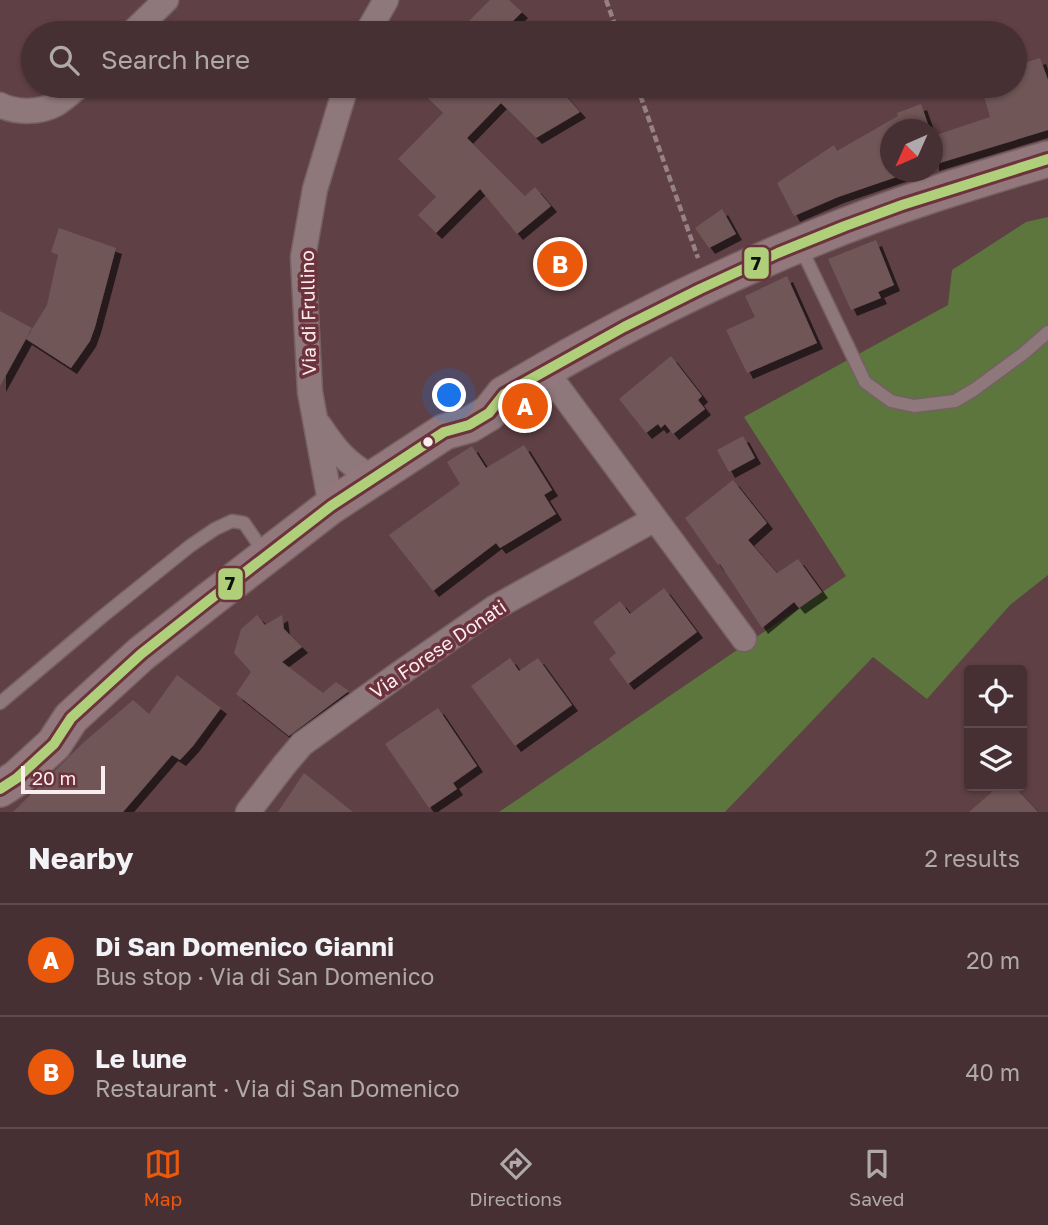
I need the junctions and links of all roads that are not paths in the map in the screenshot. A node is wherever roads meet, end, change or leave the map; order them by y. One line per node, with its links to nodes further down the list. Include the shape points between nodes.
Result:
1 (166, 0): 3 (street)
2 (386, 0): 4 (street)
3 (144, 21)
4 (374, 21)
5 (64, 98): 7 (street, via 37,110 10,110)
6 (342, 98): 12 (street, Via di Frullino, via 315,189 303,257)
7 (0, 105)
8 (1048, 159): 9 (main road, via 965,183)
9 (799, 244): 10 (lane, via 865,383 891,401 914,406 955,401); 11 (main road, via 622,327)
10 (1048, 332)
11 (545, 370): 13 (main road, via 504,394 481,396 461,409 444,432); 15 (street)
12 (315, 419): 13 (street, Via di Frullino, via 349,464); 14 (street, Via di Frullino)
13 (372, 478): 14 (main road)
14 (331, 506): 16 (main road)
15 (655, 519): 17 (street); 22 (street, Via Forese Donati, via 494,608 398,674 302,744)
16 (266, 555): 18 (lane, via 244,523 232,521 215,529); 19 (main road, via 141,654)
17 (744, 639)
18 (0, 703)
19 (71, 718): 20 (main road, via 43,733); 21 (main road, via 54,744)
20 (0, 778)
21 (0, 789)
22 (248, 812)

